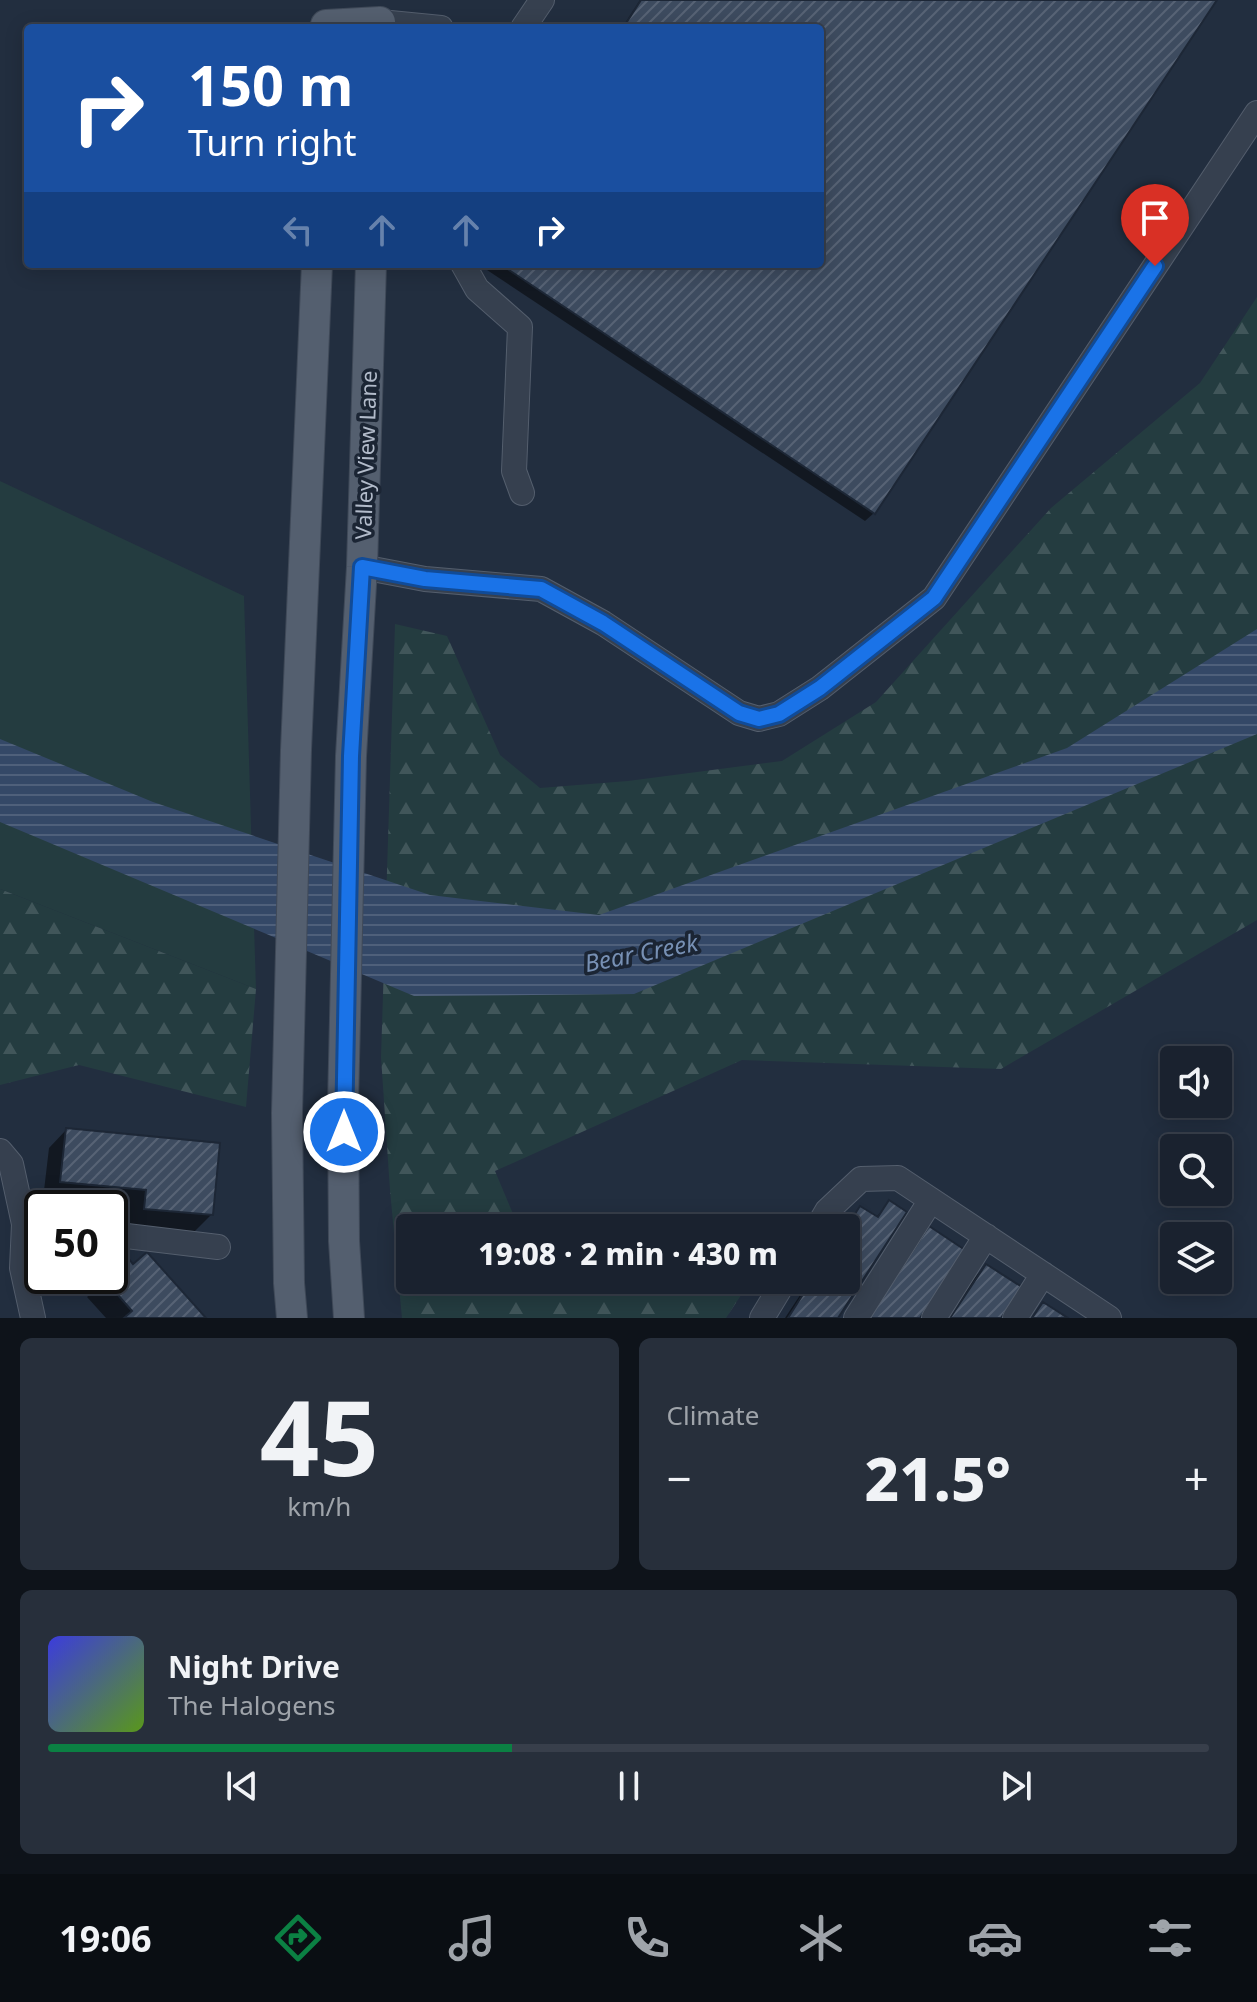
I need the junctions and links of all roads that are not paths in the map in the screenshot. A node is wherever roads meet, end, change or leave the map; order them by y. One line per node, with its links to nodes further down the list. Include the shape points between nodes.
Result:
1 (542, 0): 5 (lane)
2 (380, 17): 3 (main road); 4 (lane)
3 (327, 18)
4 (419, 24)
5 (526, 24)
6 (1257, 113): 11 (lane, via 934,598 779,714 759,719 739,713 603,623 541,589 425,579)
7 (317, 268): 24 (main road, via 287,1113)
8 (371, 268): 11 (main road, Valley View Lane)
9 (465, 268): 10 (lane, via 477,289 520,327 514,471)
10 (522, 493)
11 (362, 567): 25 (main road, Valley View Lane, via 351,756 343,1105)
12 (0, 1151): 13 (lane, via 11,1164)
13 (24, 1200)
14 (931, 1200): 15 (lane, via 898,1178 861,1179); 17 (lane); 27 (lane)
15 (825, 1214)
16 (128, 1236): 18 (lane)
17 (986, 1236): 19 (lane); 28 (lane)
18 (218, 1247)
19 (1043, 1274): 22 (lane); 29 (lane)
20 (28, 1294): 23 (lane)
21 (777, 1294): 26 (lane)
22 (1103, 1316)
23 (33, 1318)
24 (292, 1318)
25 (349, 1318)
26 (762, 1318)
27 (856, 1318)
28 (934, 1318)
29 (1015, 1318)

